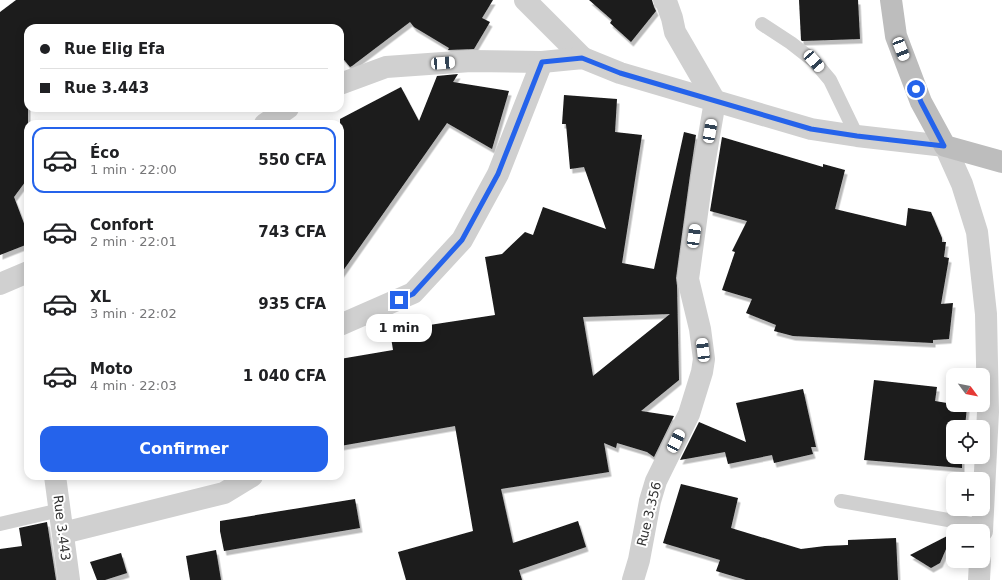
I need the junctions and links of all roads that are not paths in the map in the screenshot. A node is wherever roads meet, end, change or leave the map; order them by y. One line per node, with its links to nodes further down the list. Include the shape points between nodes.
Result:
1 (525, 0): 5 (street)
2 (664, 0): 8 (street, via 675,32)
3 (890, 0): 12 (main road, via 896,36 921,102)
4 (762, 24): 11 (lane, via 791,43 822,70 830,80)
5 (582, 58): 6 (street); 8 (street, via 620,73)
6 (542, 62): 7 (street, via 471,61 386,68); 16 (street, via 498,174 462,240 413,294)
7 (344, 83)
8 (715, 101): 11 (street, via 811,129); 27 (street, Rue 3.356, via 688,279 700,329 704,359 702,372 689,414 656,481)
9 (282, 112): 10 (street)
10 (271, 120)
11 (857, 136): 12 (street)
12 (944, 146): 13 (main road); 23 (street, via 962,184 977,232 986,314 988,412)
13 (1002, 162)
14 (24, 274): 15 (street)
15 (0, 284)
16 (344, 324)
17 (56, 480): 20 (street, Rue 3.443)
18 (245, 480): 24 (street, via 224,493)
19 (842, 501): 22 (lane)
20 (60, 510): 21 (lane); 24 (street, Rue 3.443)
21 (0, 524)
22 (961, 524)
23 (982, 524)
24 (63, 533): 26 (street, Rue 3.443)
25 (980, 568): 28 (street)
26 (69, 580)
27 (633, 580)
28 (979, 580)

